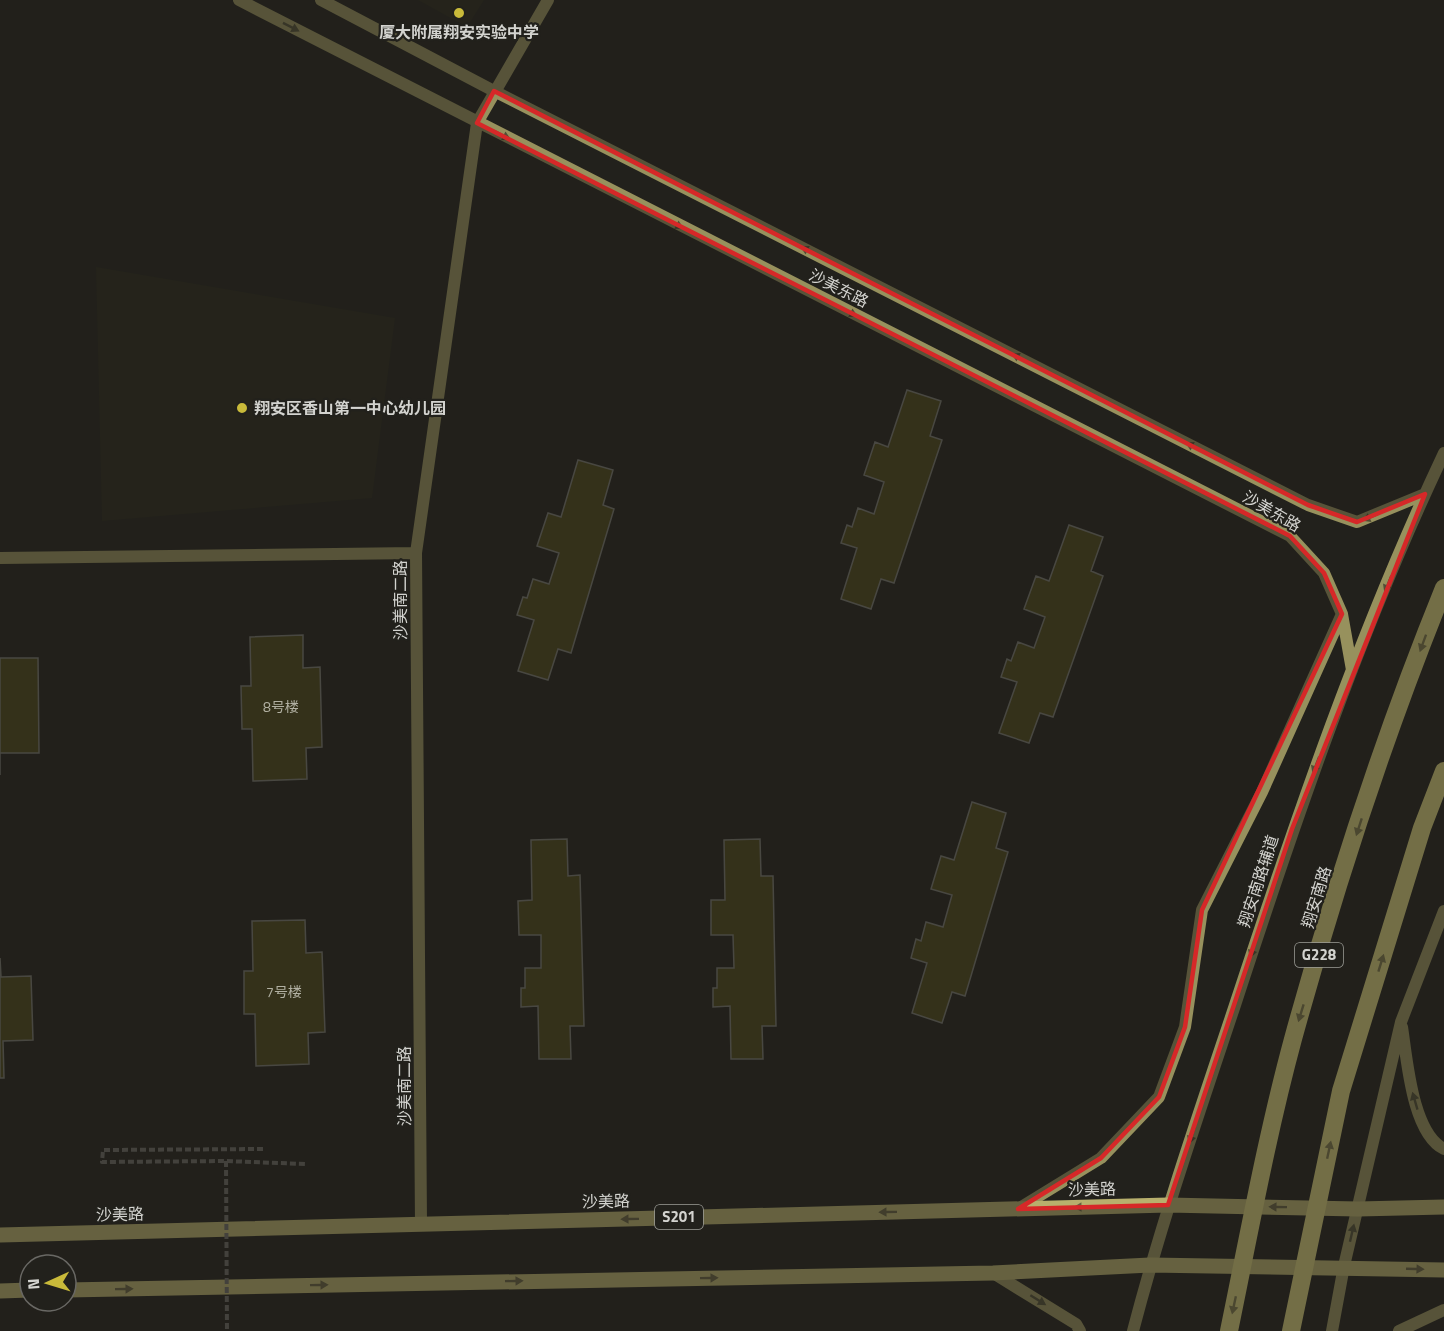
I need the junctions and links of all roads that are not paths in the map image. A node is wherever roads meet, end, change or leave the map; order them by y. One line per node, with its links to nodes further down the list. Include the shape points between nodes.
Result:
1 (239, 0): 5 (street, 沙美东路, one-way to 5)
2 (321, 0): 4 (street, 沙美东路)
3 (548, 0): 4 (street, 沙美南二路)
4 (494, 91): 5 (street, 沙美南二路); 7 (street, 沙美东路, one-way to 4, via 1357,522 1308,505)
5 (477, 123): 8 (street, 沙美南二路); 11 (street, 沙美东路, one-way to 11, via 1290,536 1324,573)
6 (1444, 453): 7 (street, 翔安南路辅道)
7 (1425, 494): 12 (street, 翔安南路辅道, one-way to 12)
8 (416, 553): 9 (street); 21 (street, 沙美南二路)
9 (0, 558)
10 (1444, 588): 33 (highway, 翔安南路 / G228, one-way to 33, bridge, via 1382,754 1293,1039)
11 (1342, 614): 12 (street, 沙美东路); 19 (street, via 1262,792 1202,910 1185,1027 1159,1097 1101,1158)
12 (1352, 670): 17 (street, 翔安南路辅道, one-way to 17, via 1292,828)
13 (1444, 771): 34 (highway, one-way to 13, bridge, via 1341,1091 1422,828)
14 (1444, 911): 15 (street)
15 (1401, 1022): 16 (street, one-way to 15, via 1435,1145 1415,1104); 20 (street)
16 (1444, 1149)
17 (1168, 1205): 19 (main road, 沙美路 / S201, one-way to 19); 20 (main road, 沙美路 / S201, one-way to 17); 23 (street, 翔安南路辅道)
18 (1444, 1207): 20 (main road, 沙美路)
19 (1018, 1209): 21 (main road, 沙美路 / S201, one-way to 21)
20 (1358, 1209): 24 (street, one-way to 20)
21 (421, 1224): 22 (main road, 沙美路 / S201)
22 (0, 1235)
23 (1150, 1265): 24 (main road); 26 (main road); 32 (street, 翔安南路辅道)
24 (1344, 1266): 25 (main road, one-way to 25); 35 (street)
25 (1444, 1270)
26 (993, 1273): 28 (main road, one-way to 26); 31 (street, one-way to 31, via 1076,1324)
27 (18, 1290): 29 (main road)
28 (78, 1290)
29 (0, 1291)
30 (1444, 1310): 36 (street)
31 (1080, 1331)
32 (1133, 1331)
33 (1229, 1331)
34 (1291, 1331)
35 (1332, 1331)
36 (1399, 1331)

